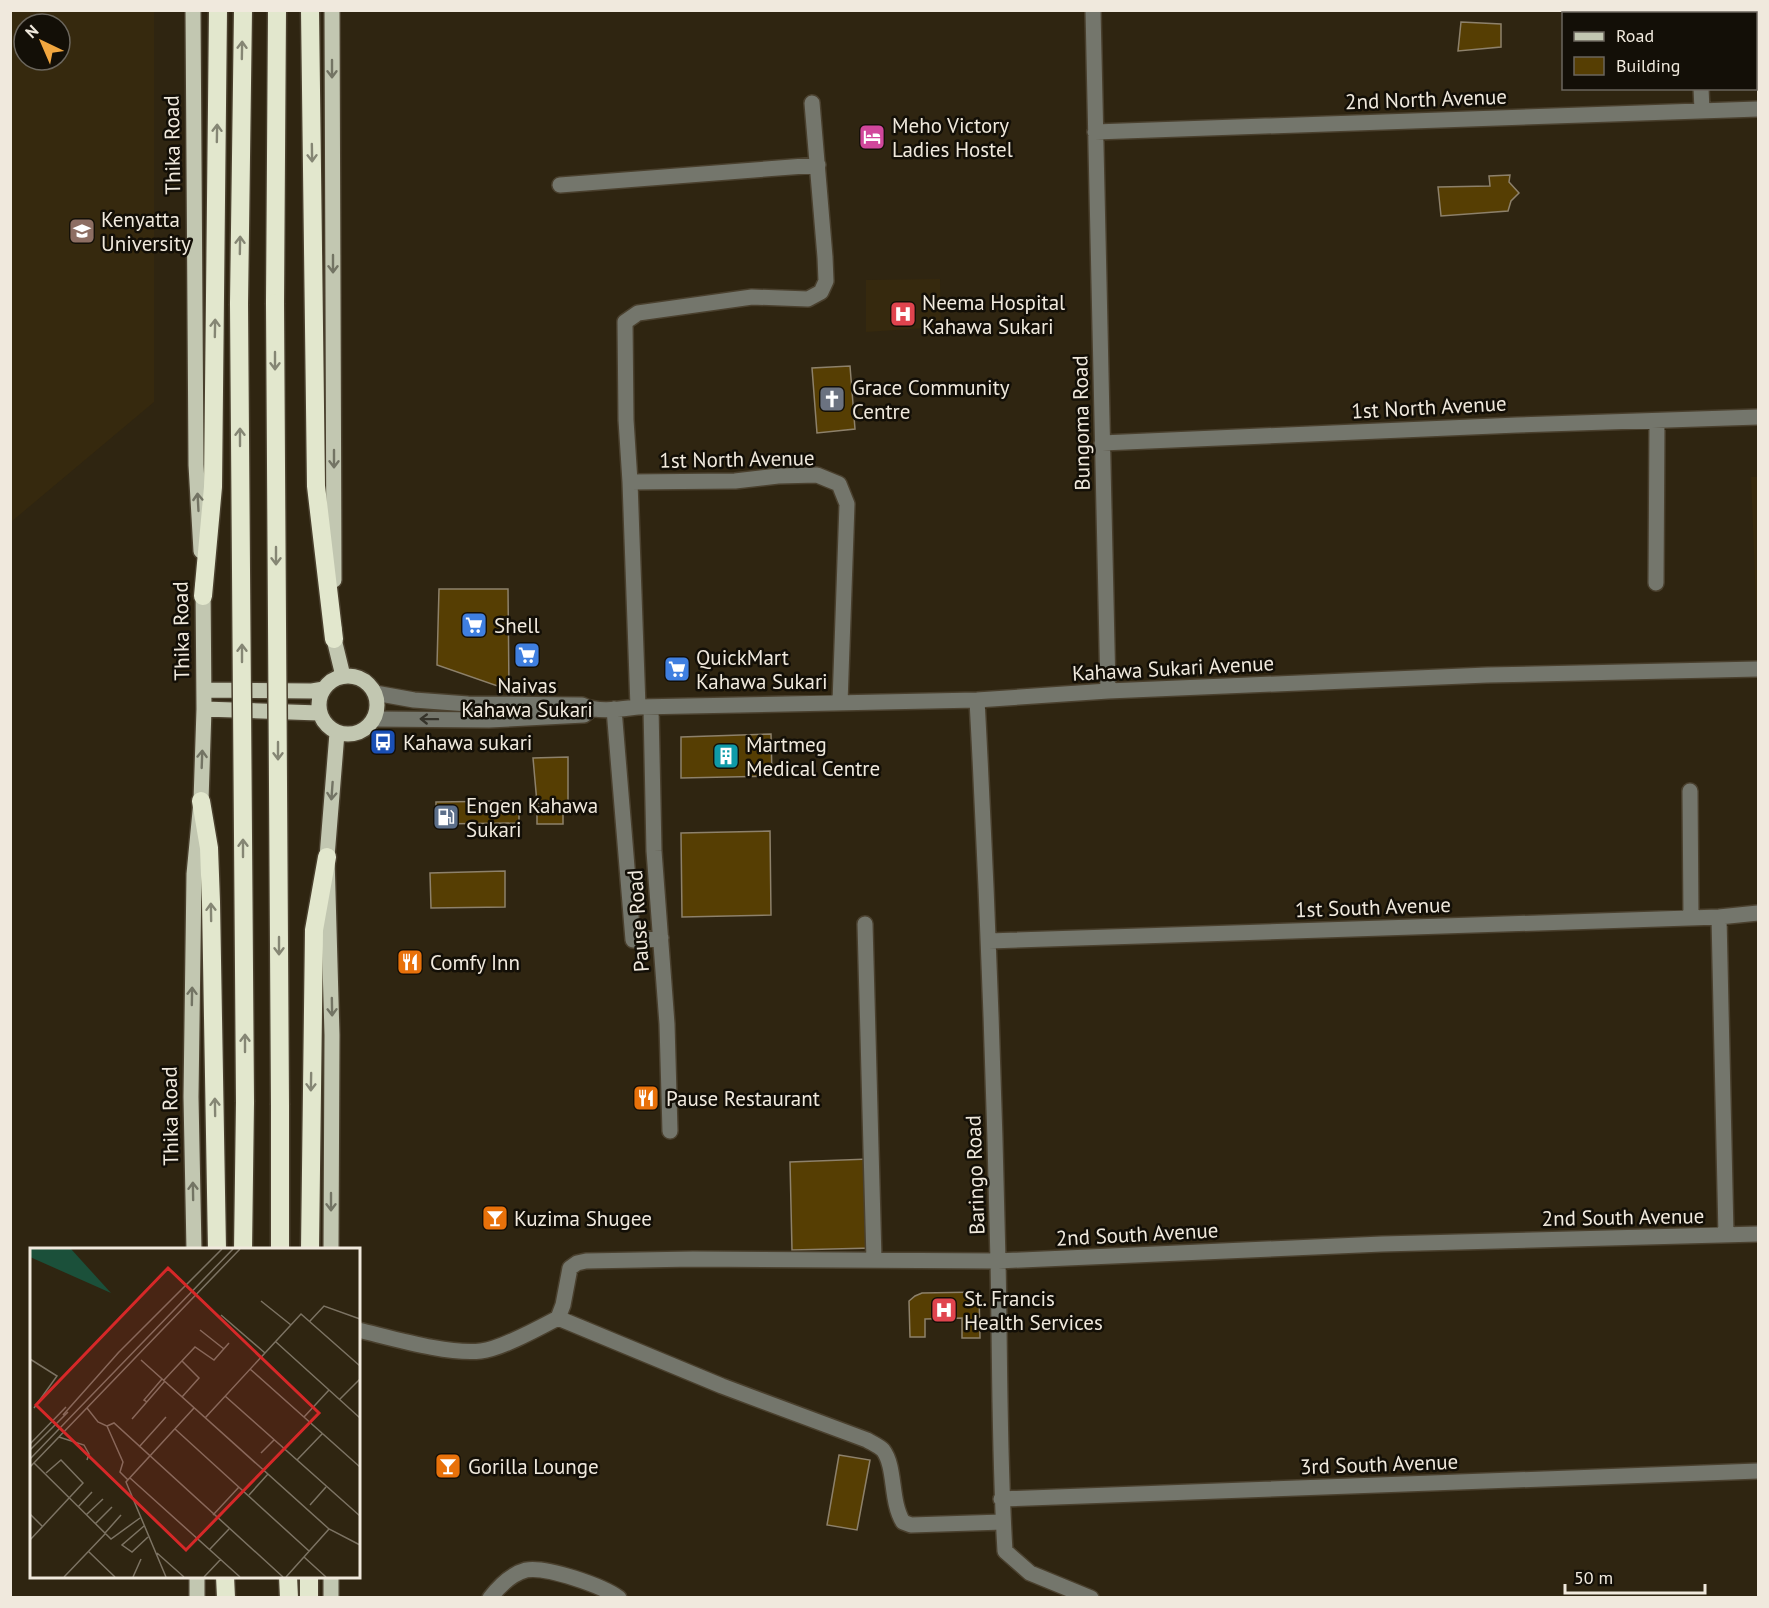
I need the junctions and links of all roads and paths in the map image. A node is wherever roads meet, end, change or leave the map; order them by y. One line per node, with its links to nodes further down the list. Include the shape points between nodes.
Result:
1 (193, 10): 20 (main road, Thika Road, one-way to 1, via 196,465)
2 (218, 10): 20 (highway, one-way to 2, via 213,487)
3 (243, 10): 51 (highway, one-way to 3, bridge, via 239,304)
4 (277, 10): 52 (highway, one-way to 52, bridge)
5 (310, 10): 21 (highway, one-way to 21, via 316,486)
6 (332, 10): 21 (main road, one-way to 21)
7 (1093, 10): 12 (street, Bungoma Road)
8 (1701, 90): 11 (street)
9 (812, 104): 13 (street)
10 (1758, 109): 11 (street, 2nd North Avenue)
11 (1702, 110): 12 (street, 2nd North Avenue)
12 (1095, 132): 17 (street, Bungoma Road)
13 (818, 165): 14 (street); 18 (street, Pause Road, via 826,280 821,292 808,299 752,297 638,313 625,322)
14 (560, 185)
15 (1758, 417): 16 (street, 1st North Avenue)
16 (1657, 420): 17 (street, 1st North Avenue); 19 (street)
17 (1102, 443): 26 (street, Bungoma Road)
18 (630, 482): 29 (street, 1st North Avenue, via 817,475 839,484 847,504); 30 (street, Pause Road)
19 (1656, 583)
20 (203, 596): 25 (main road, Thika Road)
21 (334, 639): 23 (main road)
22 (1758, 669): 26 (street, Kahawa Sukari Avenue, via 1487,675)
23 (343, 676): 24 (main road); 27 (main road, via 356,676)
24 (324, 688): 25 (main road); 34 (main road)
25 (204, 690): 31 (main road, Thika Road)
26 (1108, 691): 28 (street, Kahawa Sukari Avenue)
27 (375, 693): 33 (street, Kahawa Sukari Avenue, via 468,704 582,705); 35 (main road)
28 (977, 700): 29 (street, Kahawa Sukari Avenue); 45 (street, Baringo Road)
29 (840, 703): 30 (street, Kahawa Sukari Avenue)
30 (644, 707): 32 (street, Kahawa Sukari Avenue); 44 (street, Pause Road)
31 (204, 709): 34 (main road); 38 (main road, Thika Road, one-way to 31)
32 (614, 709): 33 (street, Kahawa Sukari Avenue); 44 (street, via 633,940)
33 (590, 710): 35 (street, Kahawa Sukari Avenue, one-way to 35, via 584,715 489,720)
34 (319, 713): 36 (main road, via 324,724)
35 (374, 719): 36 (main road, via 360,730)
36 (337, 733): 39 (main road, one-way to 39)
37 (1690, 791): 42 (street)
38 (201, 801): 49 (main road, Thika Road, one-way to 38, via 194,874); 50 (highway, one-way to 38, via 209,848)
39 (327, 857): 53 (highway, one-way to 53, via 314,930); 54 (main road, one-way to 54, via 332,1035)
40 (1758, 913): 41 (street, 1st South Avenue)
41 (1719, 917): 42 (street, 1st South Avenue); 48 (street)
42 (1691, 918): 45 (street, 1st South Avenue)
43 (864, 924): 55 (street)
44 (661, 938): 46 (street, Pause Road)
45 (989, 941): 56 (street, Baringo Road)
46 (670, 1131)
47 (1758, 1234): 48 (street, 2nd South Avenue)
48 (1726, 1235): 56 (street, 2nd South Avenue, via 1382,1244)
49 (194, 1248)
50 (218, 1248)
51 (243, 1248)
52 (280, 1248)
53 (310, 1248)
54 (331, 1248)
55 (874, 1260): 56 (street, 2nd South Avenue); 57 (street, 2nd South Avenue, via 586,1261 570,1268)
56 (998, 1261): 60 (street, Baringo Road)
57 (558, 1318): 58 (street, via 483,1351 437,1347); 61 (street, via 722,1386 867,1440 882,1449 888,1460 897,1512 903,1522)
58 (360, 1330)
59 (1758, 1471): 60 (street, 3rd South Avenue)
60 (1001, 1499): 61 (street, Baringo Road)
61 (1003, 1522): 76 (street, Baringo Road, via 1005,1551 1030,1573)
62 (197, 1578): 68 (main road)
63 (225, 1578): 69 (highway)
64 (238, 1578): 70 (highway)
65 (288, 1578): 71 (highway)
66 (309, 1578): 72 (highway)
67 (331, 1578): 73 (main road)
68 (197, 1598)
69 (226, 1598)
70 (237, 1598)
71 (289, 1598)
72 (309, 1598)
73 (331, 1598)
74 (490, 1598): 75 (street, via 500,1585 528,1570 574,1578)
75 (619, 1598)
76 (1091, 1598)

